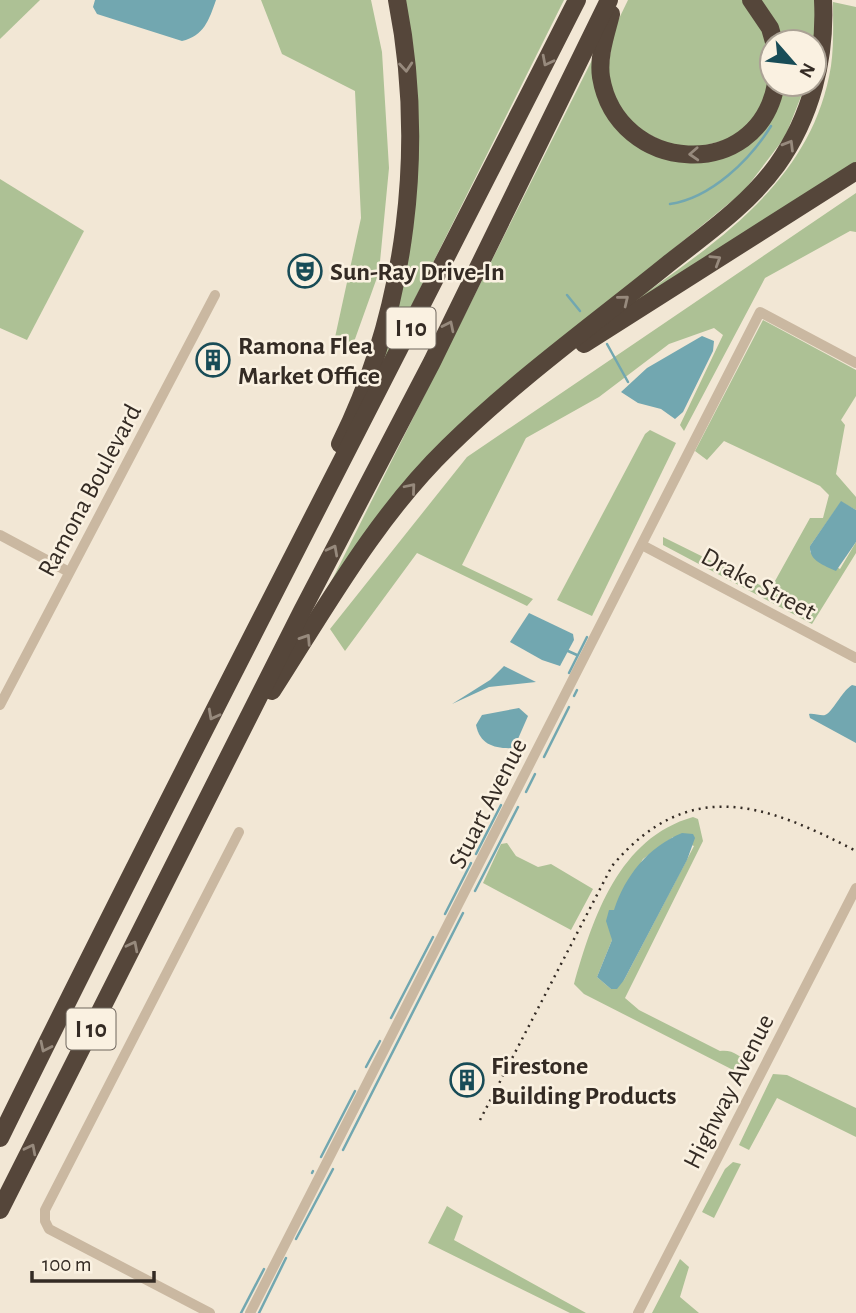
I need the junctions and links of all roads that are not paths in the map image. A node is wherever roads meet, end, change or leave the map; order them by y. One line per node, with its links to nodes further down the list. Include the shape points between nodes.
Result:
1 (397, 0): 15 (highway, one-way to 15, via 410,131 405,223 395,281 371,367 345,433 279,566)
2 (578, 0): 15 (highway, I 10, one-way to 15)
3 (611, 0): 7 (highway, one-way to 3, via 755,127 722,149 685,155 647,144 609,104 600,75); 18 (highway, I 10, one-way to 3, via 432,362)
4 (751, 0): 6 (highway)
5 (823, 0): 11 (highway, one-way to 5, via 757,189 799,127 815,84)
6 (770, 28)
7 (771, 98)
8 (856, 171): 11 (highway, one-way to 8)
9 (215, 295): 14 (street, Ramona Boulevard)
10 (856, 363): 13 (street, Stuart Avenue, via 760,312)
11 (513, 389): 18 (highway, one-way to 11, via 388,516 448,447)
12 (0, 535): 14 (street)
13 (642, 545): 16 (street, Drake Street); 24 (street, Stuart Avenue)
14 (69, 572): 17 (street, Ramona Boulevard)
15 (245, 655): 21 (highway, I 10, one-way to 21, via 140,853)
16 (856, 658)
17 (0, 705)
18 (239, 735): 22 (highway, I 10, one-way to 18)
19 (239, 832): 23 (street, via 45,1210 49,1229)
20 (856, 888): 25 (street, Highway Avenue)
21 (0, 1138)
22 (0, 1210)
23 (210, 1313)
24 (250, 1313)
25 (638, 1313)

